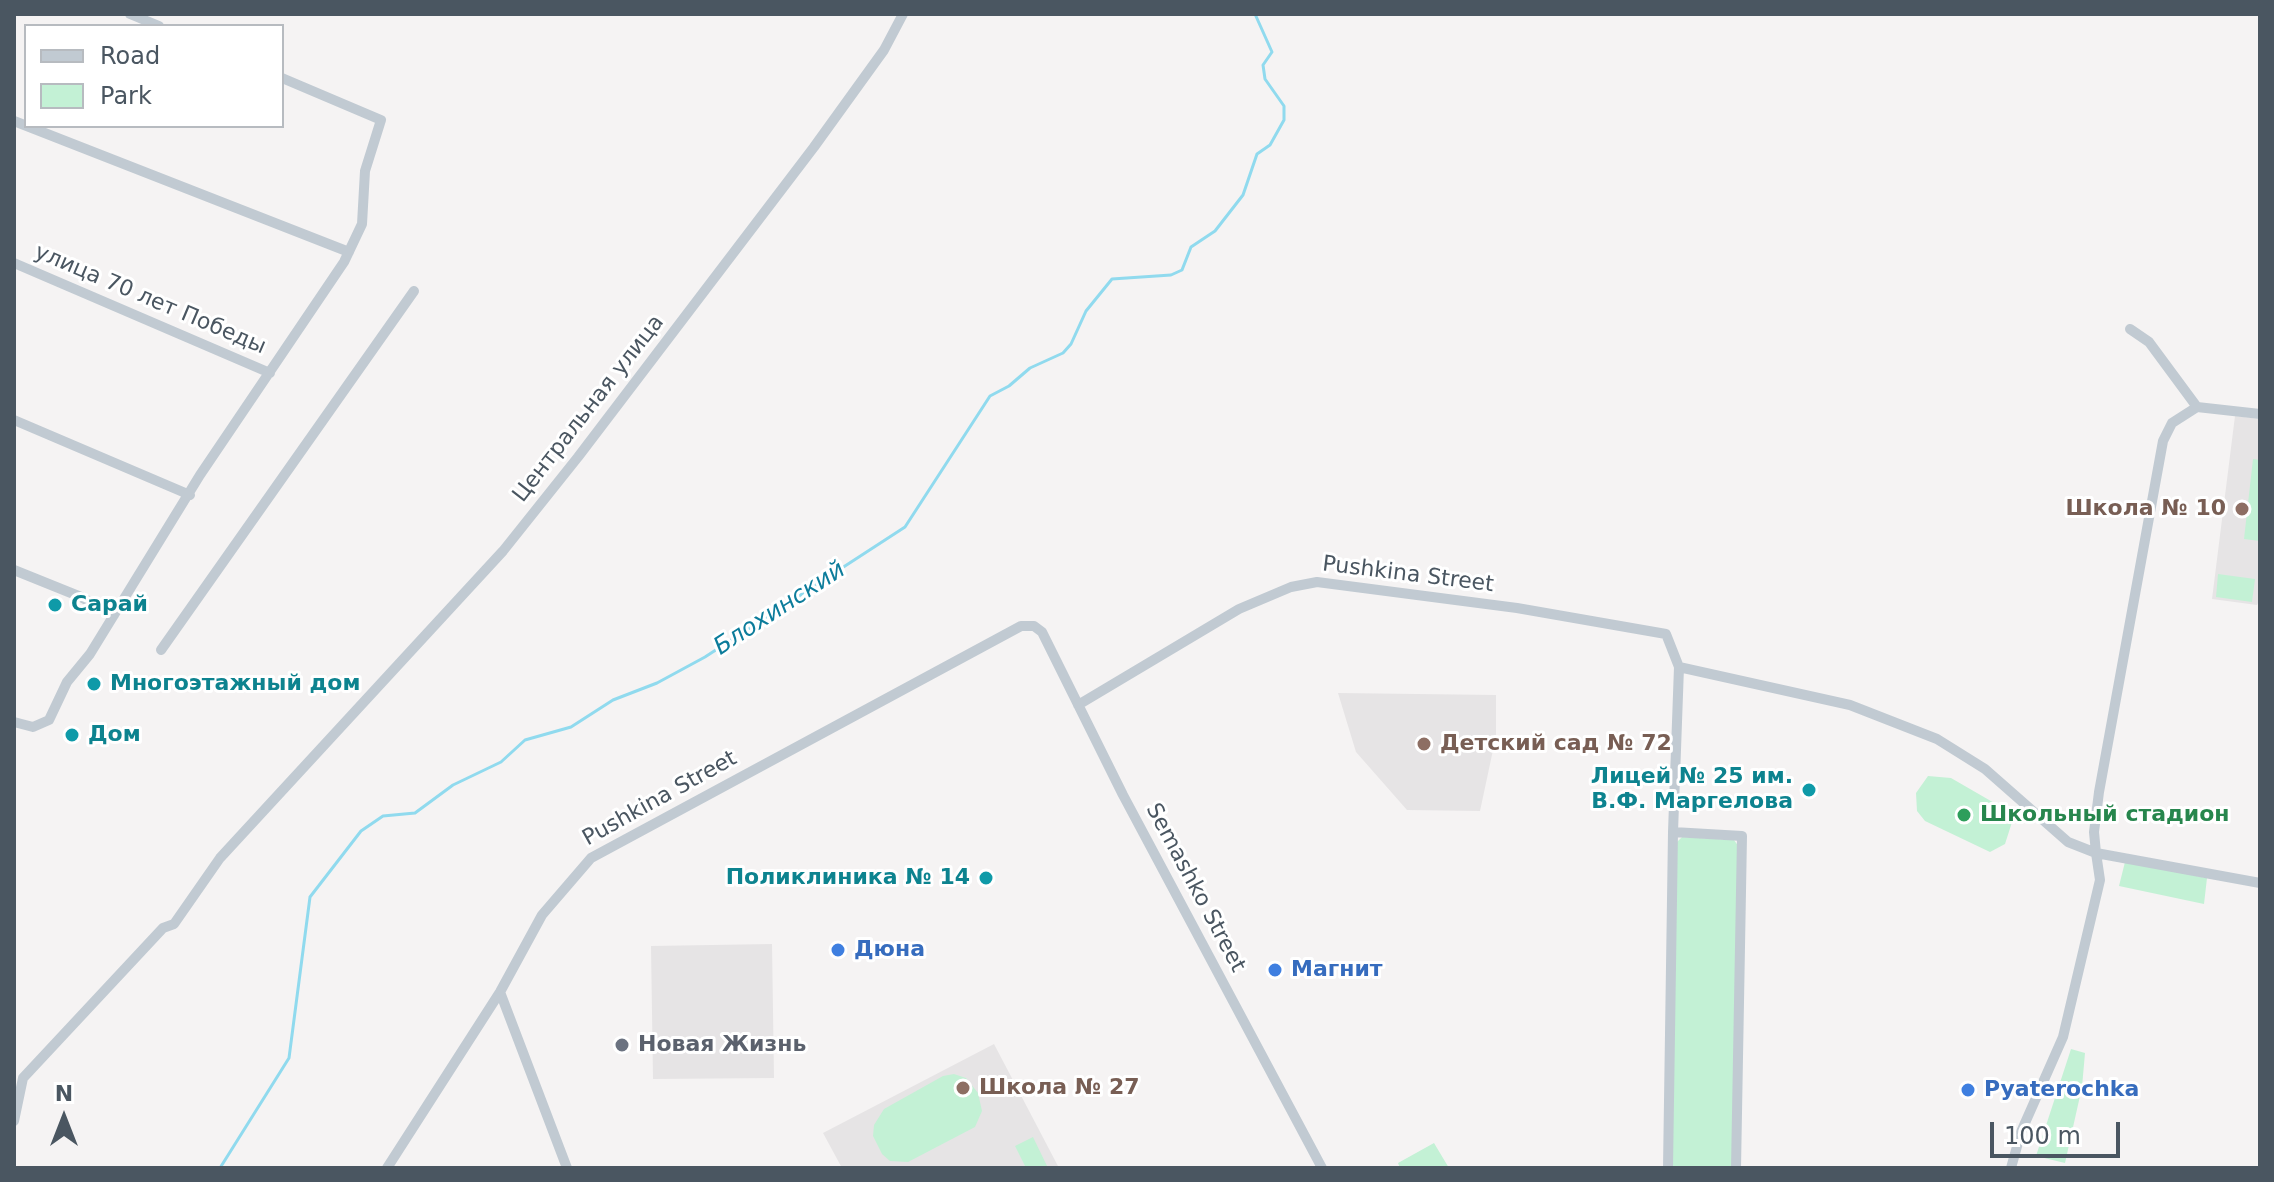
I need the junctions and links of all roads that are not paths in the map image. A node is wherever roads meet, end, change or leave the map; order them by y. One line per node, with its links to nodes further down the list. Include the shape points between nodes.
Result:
1 (130, 14): 3 (street)
2 (903, 14): 26 (street, Центральная улица, via 884,50 814,147 569,469 503,551 220,858 174,924 163,928 23,1078)
3 (154, 24)
4 (284, 79): 6 (street, улица 70 лет Победы, via 381,120 365,171 362,224)
5 (32, 128): 6 (street)
6 (349, 252): 10 (street, улица 70 лет Победы)
7 (14, 263): 10 (street, улица 70 лет Победы)
8 (414, 291): 18 (street)
9 (2130, 329): 11 (street, via 2157,352)
10 (270, 373): 14 (street, улица 70 лет Победы)
11 (2197, 407): 12 (street); 23 (street, via 2172,423 2163,441 2099,792)
12 (2260, 414)
13 (14, 420): 14 (street)
14 (190, 495): 16 (street, улица 70 лет Победы)
15 (14, 570): 16 (street)
16 (114, 615): 21 (street, улица 70 лет Победы, via 67,682 49,720 33,727)
17 (1034, 626): 20 (street, Semashko Street, via 1042,632); 25 (street, Pushkina Street, via 1021,626 591,858 542,915)
18 (161, 650)
19 (1679, 667): 20 (street, Pushkina Street, via 1666,634 1317,582 1239,609); 22 (street); 23 (street, via 1850,705 1937,739 1985,769 2068,842)
20 (1078, 705): 29 (street, Semashko Street)
21 (14, 722)
22 (1673, 832): 30 (street); 31 (street, via 1742,836)
23 (2096, 853): 24 (street); 32 (street, via 2100,880 2063,1037)
24 (2260, 883)
25 (500, 992): 27 (street, Pushkina Street); 28 (street)
26 (14, 1121)
27 (387, 1168)
28 (567, 1168)
29 (1322, 1168)
30 (1668, 1168)
31 (1736, 1168)
32 (2011, 1168)

